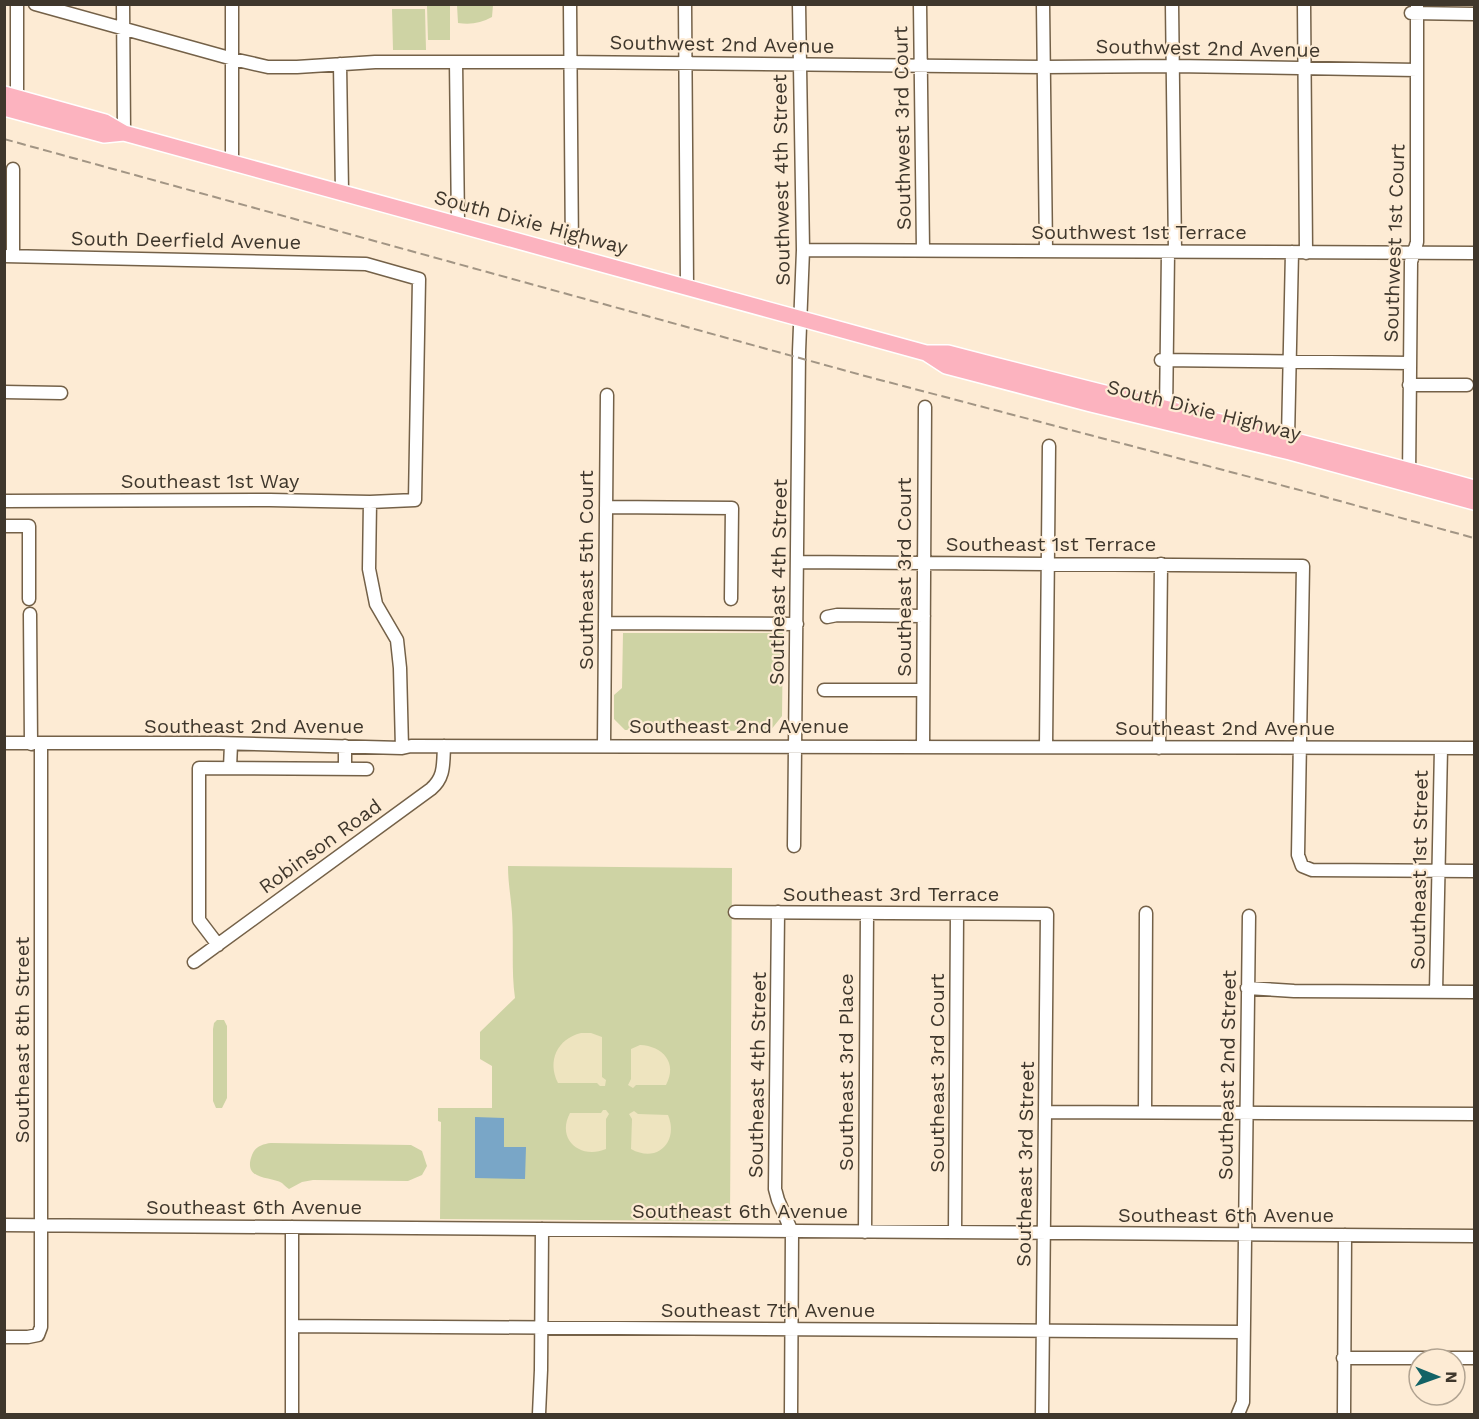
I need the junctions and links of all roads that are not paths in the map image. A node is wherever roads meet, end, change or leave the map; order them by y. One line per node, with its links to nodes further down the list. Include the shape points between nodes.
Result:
1 (17, 4): 26 (street)
2 (35, 4): 14 (street, Southwest 2nd Avenue)
3 (123, 4): 14 (street)
4 (232, 4): 15 (street)
5 (570, 4): 16 (street)
6 (685, 4): 18 (street)
7 (799, 4): 20 (street, Southwest 4th Street)
8 (920, 4): 21 (street, Southwest 3rd Court)
9 (1043, 4): 23 (street)
10 (1172, 4): 22 (street)
11 (1304, 4): 24 (street)
12 (1415, 10): 13 (street); 25 (street, Southwest 1st Court)
13 (1474, 14)
14 (124, 29): 15 (street, Southwest 2nd Avenue); 28 (street)
15 (233, 59): 19 (street, Southwest 2nd Avenue, via 268,67); 29 (street)
16 (571, 62): 17 (street, Southwest 2nd Avenue); 18 (street, Southwest 2nd Avenue); 41 (street)
17 (456, 63): 19 (street, Southwest 2nd Avenue); 32 (street)
18 (686, 63): 20 (street, Southwest 2nd Avenue); 43 (street)
19 (340, 64): 31 (street)
20 (799, 64): 21 (street, Southwest 2nd Avenue); 33 (street, Southwest 4th Street)
21 (920, 65): 23 (street, Southwest 2nd Avenue); 34 (street, Southwest 3rd Court)
22 (1173, 66): 23 (street, Southwest 2nd Avenue); 24 (street, Southwest 2nd Avenue); 36 (street)
23 (1044, 67): 35 (street)
24 (1304, 69): 25 (street, Southwest 2nd Avenue); 38 (street)
25 (1417, 70): 39 (street, Southwest 1st Court)
26 (11, 96): 28 (main road, South Dixie Highway, via 105,122)
27 (4, 108): 28 (main road, South Dixie Highway, via 104,135)
28 (124, 133): 29 (main road, South Dixie Highway)
29 (232, 162): 31 (main road, South Dixie Highway)
30 (13, 168): 42 (street)
31 (342, 192): 32 (main road, South Dixie Highway)
32 (458, 224): 41 (main road, South Dixie Highway)
33 (803, 250): 34 (street, Southwest 1st Terrace); 44 (street, Southwest 4th Street)
34 (922, 250): 35 (street, Southwest 1st Terrace)
35 (1047, 251): 36 (street, Southwest 1st Terrace)
36 (1171, 252): 37 (street, Southwest 1st Terrace); 45 (street)
37 (1292, 252): 38 (street, Southwest 1st Terrace); 46 (street)
38 (1306, 252): 39 (street, Southwest 1st Terrace)
39 (1414, 252): 40 (street, Southwest 1st Terrace); 47 (street, Southwest 1st Court)
40 (1474, 253)
41 (572, 255): 43 (main road, South Dixie Highway)
42 (9, 256): 59 (street, South Deerfield Avenue, via 366,264 419,279)
43 (687, 287): 44 (main road, South Dixie Highway)
44 (800, 318): 54 (main road, South Dixie Highway, via 926,353 946,366); 65 (street, Southeast 4th Street)
45 (1164, 360): 46 (street); 54 (street)
46 (1291, 362): 47 (street); 55 (street)
47 (1410, 363): 48 (street, Southwest 1st Court)
48 (1409, 385): 49 (street); 57 (street, Southwest 1st Court)
49 (1467, 386)
50 (4, 392): 51 (street)
51 (61, 393)
52 (607, 395): 63 (street, Southeast 5th Court)
53 (925, 407): 66 (street, Southeast 3rd Court)
54 (1166, 416): 55 (main road, South Dixie Highway); 57 (main road, South Dixie Highway, via 1290,452)
55 (1288, 438): 57 (main road, South Dixie Highway)
56 (1049, 446): 67 (street)
57 (1409, 477): 58 (main road, South Dixie Highway); 62 (main road, South Dixie Highway)
58 (1474, 488)
59 (415, 500): 61 (street, Southeast 1st Way)
60 (4, 501): 61 (street, Southeast 1st Way)
61 (370, 501): 87 (street, via 369,569 376,604 397,640)
62 (1474, 502)
63 (606, 507): 69 (street, via 732,508); 74 (street, Southeast 5th Court)
64 (4, 526): 70 (street, via 29,526)
65 (798, 562): 66 (street, Southeast 1st Terrace); 75 (street, Southeast 4th Street)
66 (924, 563): 67 (street, Southeast 1st Terrace); 72 (street, Southeast 3rd Court)
67 (1047, 564): 68 (street, Southeast 1st Terrace); 86 (street)
68 (1161, 564): 88 (street); 89 (street, Southeast 1st Terrace, via 1303,566)
69 (730, 598)
70 (29, 599)
71 (30, 614): 79 (street, Southeast 8th Street)
72 (924, 616): 73 (street); 77 (street, Southeast 3rd Court)
73 (827, 617)
74 (605, 623): 75 (street); 81 (street, Southeast 5th Court)
75 (797, 624): 84 (street, Southeast 4th Street)
76 (824, 690): 77 (street)
77 (923, 690): 85 (street, Southeast 3rd Court)
78 (4, 743): 79 (street, Southeast 2nd Avenue)
79 (36, 744): 80 (street, Southeast 2nd Avenue); 115 (street, Southeast 8th Street)
80 (231, 744): 82 (street, Southeast 2nd Avenue); 92 (street)
81 (603, 745): 83 (street, Southeast 2nd Avenue); 84 (street, Southeast 2nd Avenue)
82 (345, 746): 87 (street, Southeast 2nd Avenue); 93 (street)
83 (444, 746): 87 (street, Southeast 2nd Avenue); 105 (street, Robinson Road, via 440,782)
84 (796, 746): 85 (street, Southeast 2nd Avenue); 95 (street, Southeast 4th Street)
85 (923, 746): 86 (street, Southeast 2nd Avenue)
86 (1046, 747): 88 (street, Southeast 2nd Avenue)
87 (402, 748)
88 (1159, 748): 89 (street, Southeast 2nd Avenue)
89 (1300, 748): 90 (street, Southeast 2nd Avenue); 96 (street, via 1298,855 1302,866 1312,870)
90 (1441, 748): 91 (street, Southeast 2nd Avenue); 96 (street, Southeast 1st Street)
91 (1474, 748)
92 (230, 768): 93 (street); 105 (street, via 199,768 198,920)
93 (345, 769): 94 (street)
94 (367, 769)
95 (794, 846)
96 (1438, 870): 97 (street); 108 (street, Southeast 1st Street)
97 (1474, 871)
98 (735, 912): 99 (street, Southeast 3rd Terrace)
99 (778, 912): 100 (street, Southeast 3rd Terrace); 118 (street, Southeast 4th Street, via 775,1189)
100 (867, 913): 102 (street, Southeast 3rd Terrace); 119 (street, Southeast 3rd Place)
101 (1146, 913): 111 (street)
102 (957, 914): 103 (street, Southeast 3rd Terrace); 120 (street, Southeast 3rd Court)
103 (1047, 914): 110 (street, Southeast 3rd Street)
104 (1249, 916): 107 (street, Southeast 2nd Street)
105 (218, 945): 106 (street, Robinson Road)
106 (194, 962)
107 (1247, 988): 108 (street); 112 (street, Southeast 2nd Street)
108 (1436, 992): 109 (street)
109 (1474, 992)
110 (1045, 1112): 111 (street); 121 (street, Southeast 3rd Street)
111 (1145, 1112): 112 (street)
112 (1246, 1113): 113 (street); 122 (street, Southeast 2nd Street)
113 (1474, 1114)
114 (4, 1225): 115 (street, Southeast 6th Avenue)
115 (42, 1225): 116 (street, Southeast 6th Avenue); 130 (street, Southeast 8th Street, via 41,1327 38,1335)
116 (292, 1227): 117 (street, Southeast 6th Avenue); 125 (street)
117 (542, 1229): 118 (street, Southeast 6th Avenue); 126 (street)
118 (792, 1232): 119 (street, Southeast 6th Avenue); 127 (street, Southeast 4th Street)
119 (865, 1232): 120 (street, Southeast 6th Avenue)
120 (955, 1232): 121 (street, Southeast 6th Avenue)
121 (1044, 1233): 122 (street, Southeast 6th Avenue); 128 (street, Southeast 3rd Street)
122 (1244, 1235): 123 (street, Southeast 6th Avenue); 129 (street, Southeast 2nd Street)
123 (1345, 1235): 124 (street, Southeast 6th Avenue); 131 (street)
124 (1474, 1236)
125 (292, 1326): 126 (street, Southeast 7th Avenue); 133 (street)
126 (542, 1328): 127 (street, Southeast 7th Avenue); 134 (street)
127 (792, 1330): 128 (street, Southeast 7th Avenue); 135 (street, Southeast 4th Street)
128 (1043, 1330): 129 (street, Southeast 7th Avenue); 136 (street, Southeast 3rd Street)
129 (1243, 1332): 137 (street, Southeast 2nd Street, via 1243,1402)
130 (4, 1337)
131 (1344, 1358): 132 (street); 138 (street)
132 (1474, 1358)
133 (292, 1414)
134 (539, 1414)
135 (791, 1414)
136 (1042, 1414)
137 (1238, 1414)
138 (1344, 1414)

